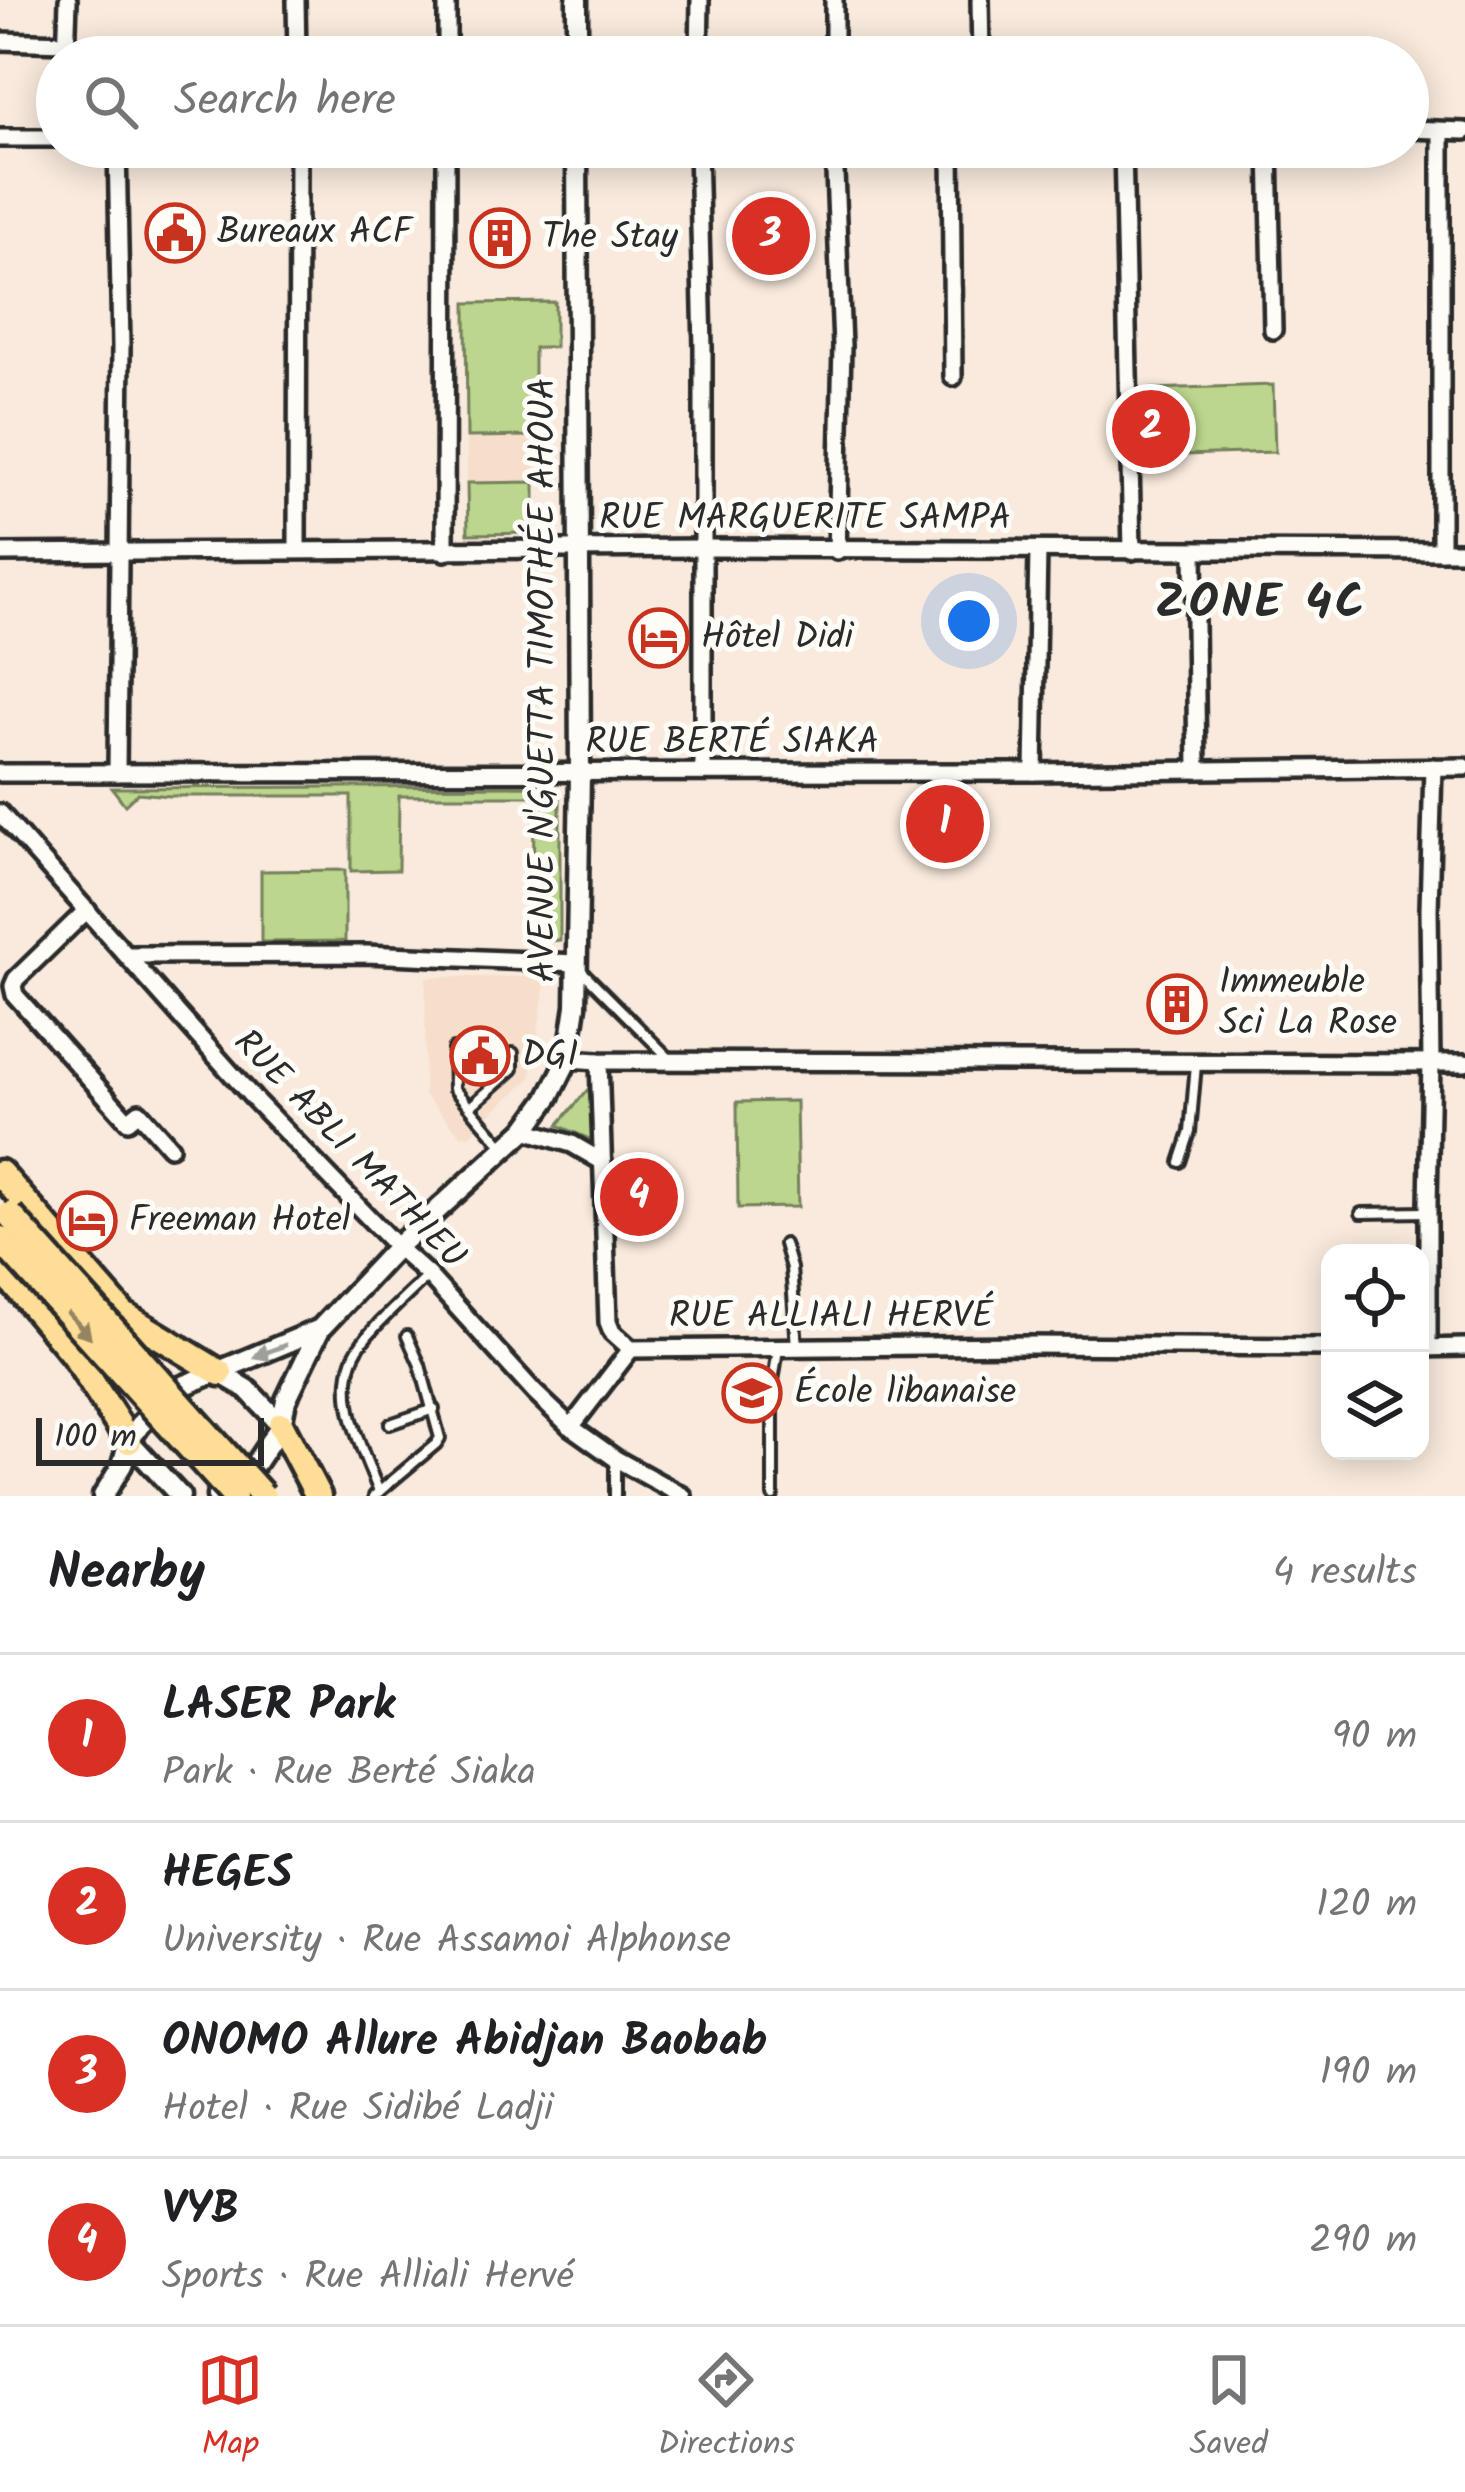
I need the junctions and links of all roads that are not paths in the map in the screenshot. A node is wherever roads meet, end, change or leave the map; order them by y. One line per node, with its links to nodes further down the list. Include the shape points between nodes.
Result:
1 (68, 0): 8 (street)
2 (296, 0): 9 (street)
3 (447, 0): 10 (street)
4 (577, 0): 11 (street)
5 (700, 0): 12 (street)
6 (834, 0): 13 (street)
7 (980, 0): 14 (street)
8 (67, 36)
9 (297, 36)
10 (447, 36)
11 (577, 36)
12 (699, 36)
13 (834, 36)
14 (981, 36)
15 (0, 41): 16 (street)
16 (36, 46)
17 (1429, 131): 18 (street)
18 (1441, 131): 19 (street); 41 (street)
19 (1465, 131)
20 (0, 138): 21 (street)
21 (36, 138)
22 (118, 168): 38 (street)
23 (298, 168): 35 (street)
24 (446, 168): 43 (street)
25 (577, 168): 34 (street, AVENUE N'GUETTA TIMOTHÉE AHOUA)
26 (699, 168): 33 (street)
27 (835, 168): 36 (street)
28 (951, 168): 32 (street)
29 (1123, 168): 39 (street)
30 (1269, 168): 31 (street)
31 (1273, 329)
32 (953, 377)
33 (702, 548): 34 (street, RUE MARGUERITE SAMPA); 36 (street, RUE MARGUERITE SAMPA); 49 (street)
34 (579, 549): 43 (street, RUE MARGUERITE SAMPA); 52 (street, AVENUE N'GUETTA TIMOTHÉE AHOUA)
35 (297, 550): 38 (street, RUE MARGUERITE SAMPA); 43 (street, RUE MARGUERITE SAMPA)
36 (838, 550): 37 (street, RUE MARGUERITE SAMPA)
37 (1038, 550): 39 (street, RUE MARGUERITE SAMPA); 50 (street)
38 (118, 551): 44 (street, RUE MARGUERITE SAMPA); 51 (street)
39 (1132, 551): 40 (street, RUE MARGUERITE SAMPA)
40 (1194, 551): 41 (street, RUE MARGUERITE SAMPA); 47 (street)
41 (1441, 551): 42 (street, RUE MARGUERITE SAMPA)
42 (1465, 551)
43 (446, 552)
44 (0, 553)
45 (1433, 767): 46 (street, RUE BERTÉ SIAKA); 47 (street, RUE BERTÉ SIAKA); 62 (street)
46 (1465, 767)
47 (1197, 770): 50 (street, RUE BERTÉ SIAKA)
48 (0, 772): 51 (street, RUE BERTÉ SIAKA)
49 (703, 772): 50 (street, RUE BERTÉ SIAKA); 52 (street, RUE BERTÉ SIAKA)
50 (1034, 772)
51 (116, 773): 52 (street, RUE BERTÉ SIAKA)
52 (580, 774): 56 (street, AVENUE N'GUETTA TIMOTHÉE AHOUA)
53 (0, 813): 54 (street, RUE ABLI MATHIEU)
54 (87, 910): 55 (street, RUE ABLI MATHIEU); 67 (street, via 16,979 14,995 128,1121 139,1112)
55 (128, 955): 56 (street, via 366,954); 77 (street, RUE ABLI MATHIEU)
56 (577, 965): 59 (street, AVENUE N'GUETTA TIMOTHÉE AHOUA); 61 (lane)
57 (453, 1049): 65 (lane, via 454,1089)
58 (513, 1053): 65 (lane, via 513,1070)
59 (568, 1059): 60 (street); 66 (street, AVENUE N'GUETTA TIMOTHÉE AHOUA)
60 (598, 1061): 61 (street); 69 (street, RUE ALLIALI HERVÉ)
61 (673, 1061): 64 (street)
62 (1432, 1062): 63 (street); 64 (street); 72 (street)
63 (1465, 1063)
64 (1196, 1064): 70 (lane)
65 (470, 1107): 68 (lane)
66 (525, 1130): 68 (street, AVENUE N'GUETTA TIMOTHÉE AHOUA); 69 (street)
67 (170, 1147)
68 (504, 1148): 77 (street, AVENUE N'GUETTA TIMOTHÉE AHOUA)
69 (603, 1162): 85 (street, RUE ALLIALI HERVÉ, via 608,1322)
70 (1180, 1162)
71 (0, 1173): 88 (highway, via 124,1314)
72 (1428, 1212): 73 (lane); 76 (street)
73 (1361, 1214)
74 (3, 1219): 99 (highway, one-way to 99, bridge); 100 (highway, bridge)
75 (784, 1244): 82 (lane)
76 (1427, 1244)
77 (397, 1247): 79 (street, RUE ABLI MATHIEU); 80 (street, AVENUE N'GUETTA TIMOTHÉE AHOUA)
78 (0, 1267): 93 (highway, via 74,1355)
79 (428, 1275): 92 (street, RUE ABLI MATHIEU); 95 (lane, via 356,1349 348,1378)
80 (320, 1329): 88 (street, AVENUE N'GUETTA TIMOTHÉE AHOUA, one-way to 88); 91 (street, AVENUE N'GUETTA TIMOTHÉE AHOUA)
81 (407, 1336): 89 (lane)
82 (797, 1347): 83 (street, RUE ALLIALI HERVÉ); 86 (street, RUE ALLIALI HERVÉ)
83 (1321, 1347)
84 (1465, 1347): 87 (street)
85 (631, 1348): 86 (street, RUE ALLIALI HERVÉ); 92 (street)
86 (778, 1348): 104 (lane)
87 (1429, 1348)
88 (220, 1373): 91 (street); 93 (street, AVENUE N'GUETTA TIMOTHÉE AHOUA, via 178,1388)
89 (434, 1409): 90 (lane); 95 (lane, via 436,1444)
90 (390, 1424)
91 (281, 1425): 98 (street, AVENUE N'GUETTA TIMOTHÉE AHOUA, via 255,1465); 101 (highway)
92 (571, 1427): 94 (street, RUE ABLI MATHIEU)
93 (129, 1441): 96 (street, AVENUE N'GUETTA TIMOTHÉE AHOUA); 97 (street)
94 (616, 1459): 102 (lane); 103 (street, RUE ABLI MATHIEU)
95 (376, 1494)
96 (103, 1496)
97 (179, 1496)
98 (217, 1496)
99 (234, 1496)
100 (263, 1496)
101 (318, 1496)
102 (615, 1496)
103 (683, 1496)
104 (773, 1496)

